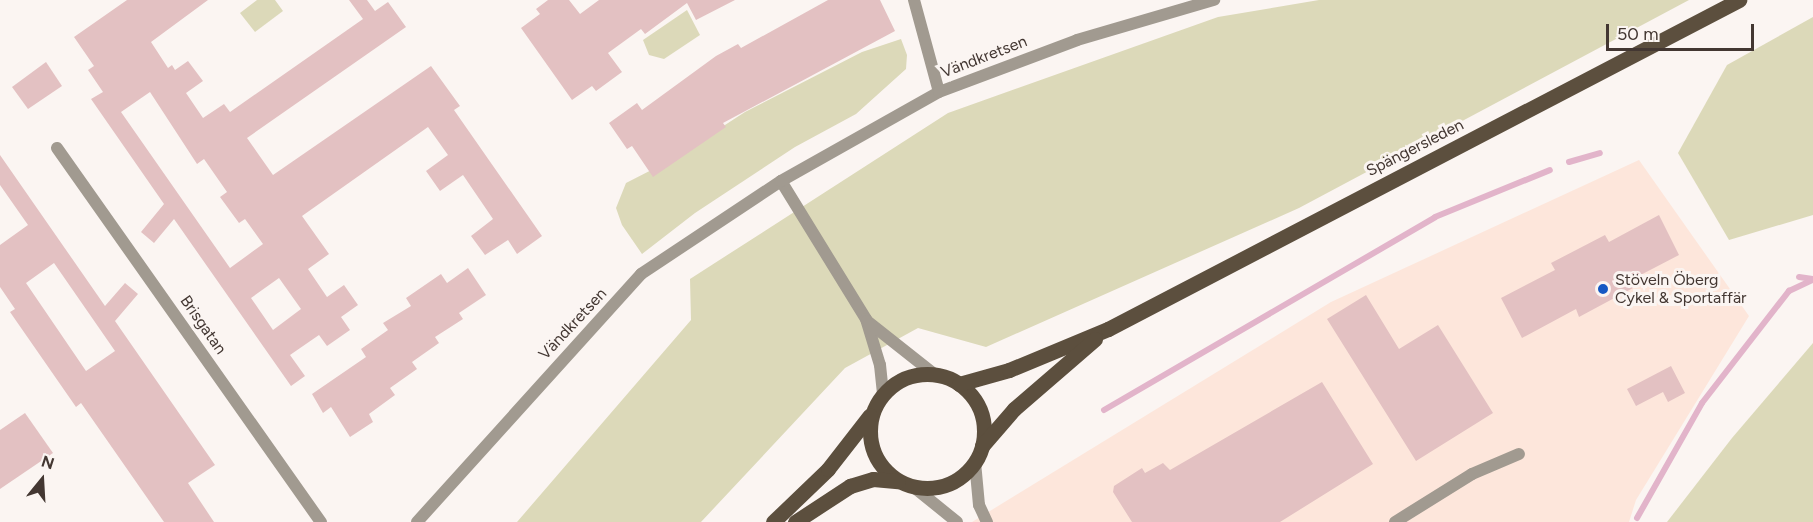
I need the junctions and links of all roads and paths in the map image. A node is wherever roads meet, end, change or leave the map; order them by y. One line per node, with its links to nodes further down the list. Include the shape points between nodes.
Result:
1 (914, 0): 4 (street)
2 (1214, 0): 4 (street, Vändkretsen, via 1077,40)
3 (1739, 0): 8 (main road, Spängersleden)
4 (939, 92): 6 (street, Vändkretsen)
5 (57, 148): 18 (street, Brisgatan)
6 (781, 181): 7 (street); 19 (street, Vändkretsen, via 641,274)
7 (866, 319): 9 (street); 11 (street, via 880,365)
8 (1108, 330): 10 (main road, Spängersleden, via 1009,370); 13 (main road, Spängersleden, via 1014,409)
9 (934, 374): 10 (main road, Spängersleden); 11 (main road, Spängersleden, via 898,381)
10 (958, 384): 13 (main road, Spängersleden, via 980,411)
11 (883, 393): 12 (main road, Spängersleden)
12 (872, 412): 16 (main road, Spängersleden, via 869,432 873,451 883,468); 20 (main road, Spängersleden, via 828,469)
13 (982, 446): 15 (main road, Spängersleden)
14 (1519, 454): 24 (street, via 1472,474)
15 (975, 462): 17 (main road, Spängersleden, via 949,484); 23 (street, via 979,505)
16 (898, 481): 17 (main road, Spängersleden); 21 (main road, Spängersleden, via 873,479 850,486)
17 (915, 488): 22 (street)
18 (321, 522)
19 (417, 522)
20 (773, 522)
21 (795, 522)
22 (957, 522)
23 (987, 522)
24 (1395, 522)

